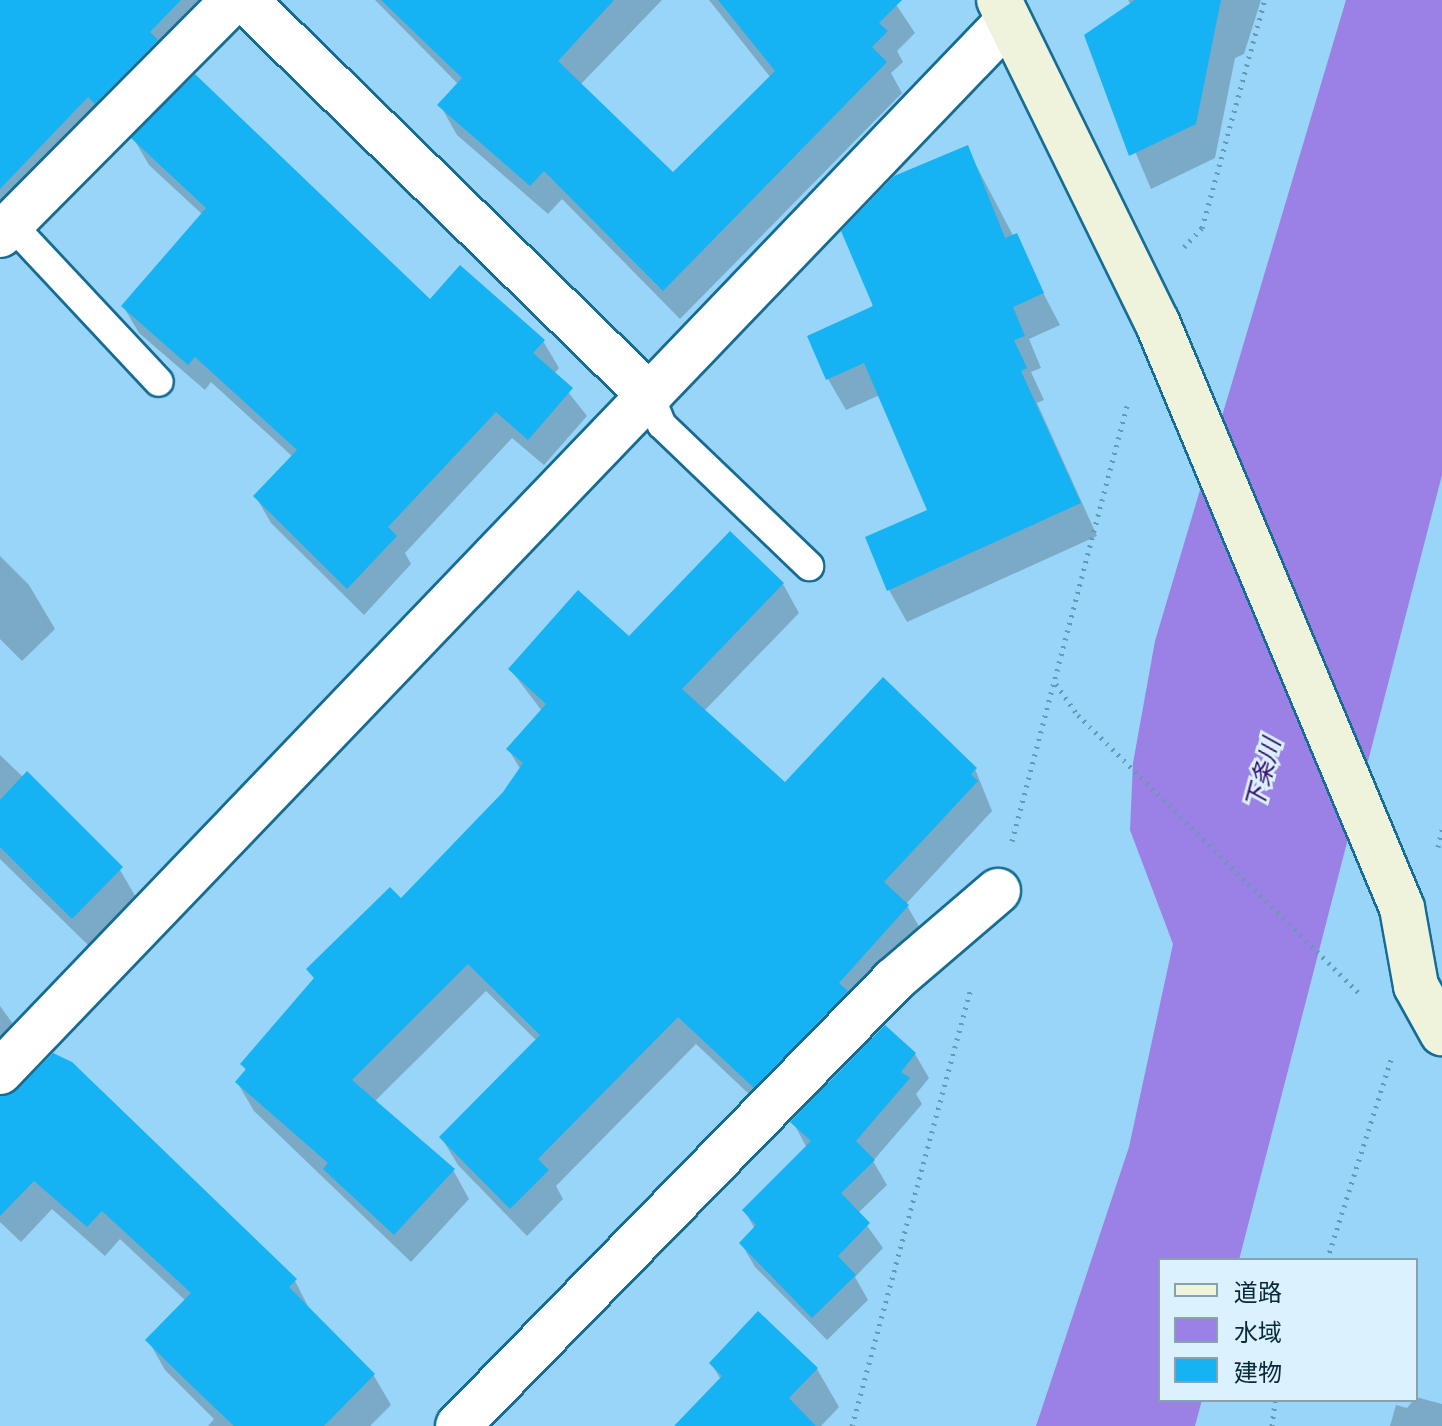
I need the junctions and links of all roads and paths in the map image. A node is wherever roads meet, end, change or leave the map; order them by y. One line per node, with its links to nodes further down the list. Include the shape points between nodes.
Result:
1 (233, 0): 5 (street)
2 (245, 0): 8 (street)
3 (1265, 0): 6 (path, via 1202,228)
4 (1004, 10): 6 (street); 8 (street)
5 (5, 230): 7 (lane)
6 (1142, 290): 13 (street, via 1402,908 1416,986)
7 (159, 382)
8 (650, 396): 9 (lane, via 662,425); 14 (street)
9 (809, 566)
10 (1056, 684): 12 (path, via 1078,715)
11 (998, 891): 16 (street, via 894,980)
12 (1366, 1000)
13 (1442, 1033)
14 (0, 1072)
15 (1275, 1402): 17 (path)
16 (458, 1426)
17 (1272, 1426)

